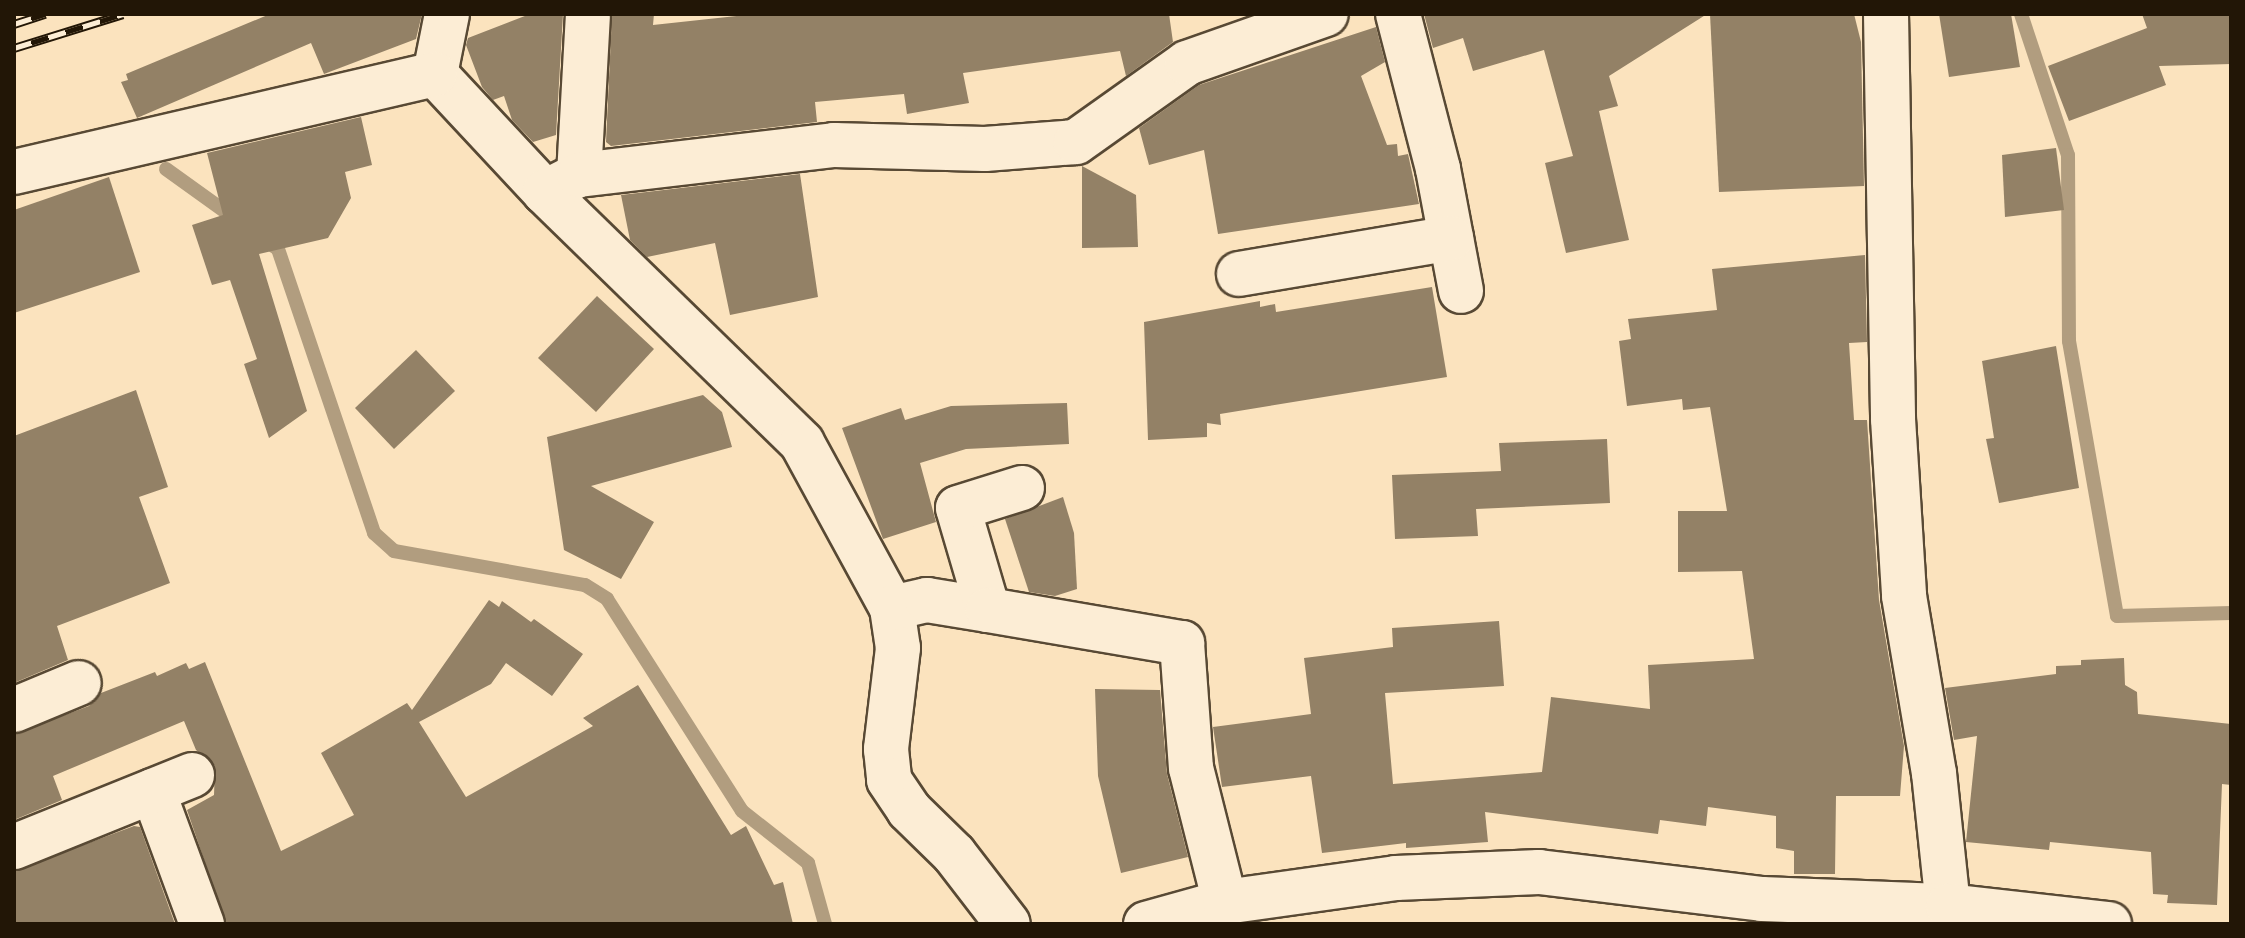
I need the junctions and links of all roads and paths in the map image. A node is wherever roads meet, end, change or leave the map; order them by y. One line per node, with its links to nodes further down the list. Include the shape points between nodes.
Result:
1 (447, 14): 6 (street)
2 (1326, 14): 8 (street, via 1187,63 1076,142 985,149 834,145)
3 (1398, 14): 9 (street)
4 (1886, 14): 21 (street, via 1893,419 1904,596 1934,773)
5 (588, 16): 8 (street)
6 (435, 74): 7 (street); 8 (street)
7 (14, 172)
8 (562, 183): 13 (street, via 802,443)
9 (1451, 238): 10 (street); 11 (street)
10 (1239, 274)
11 (1461, 291)
12 (1022, 488): 14 (street, via 958,508)
13 (892, 608): 14 (street, via 927,600); 24 (street, via 898,648 886,749 889,780)
14 (988, 610): 20 (street, via 1182,643 1191,768)
15 (79, 683): 16 (street)
16 (14, 710)
17 (192, 775): 18 (street)
18 (153, 791): 19 (street); 23 (street)
19 (14, 847)
20 (1225, 902): 22 (street, via 1396,878 1539,872); 25 (street)
21 (1948, 906): 22 (street); 26 (street)
22 (1762, 912)
23 (202, 924)
24 (1008, 924)
25 (1146, 924)
26 (2109, 924)

